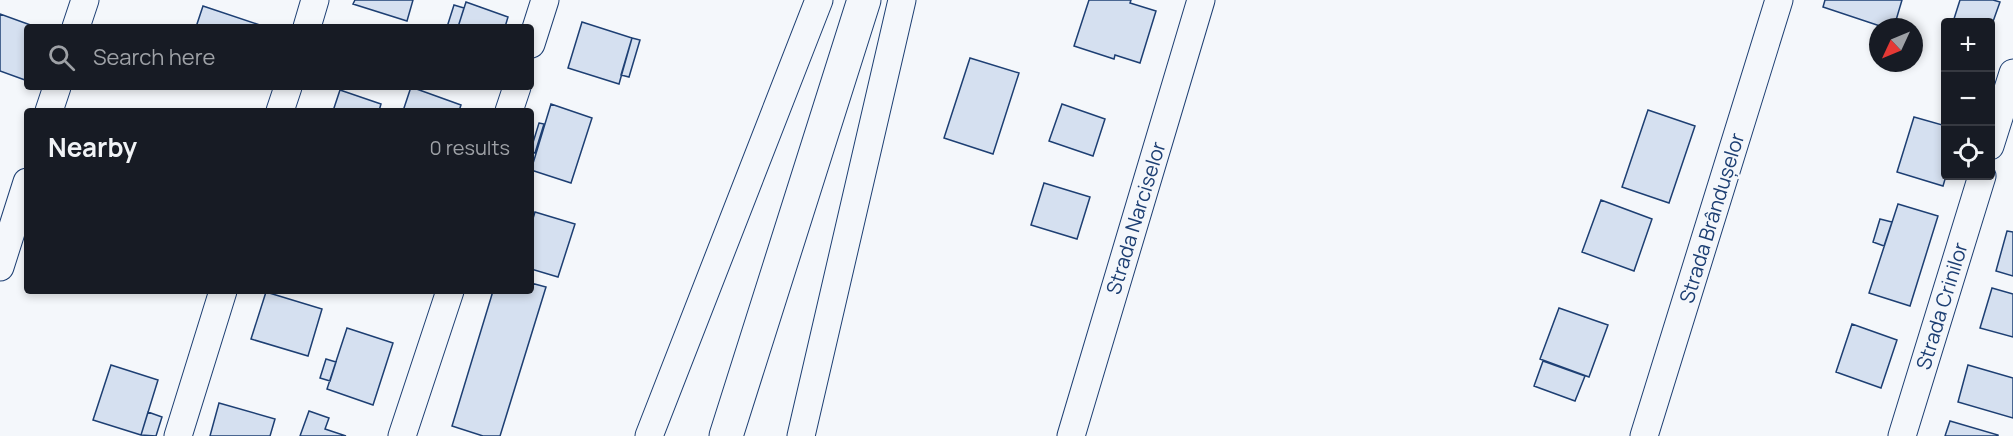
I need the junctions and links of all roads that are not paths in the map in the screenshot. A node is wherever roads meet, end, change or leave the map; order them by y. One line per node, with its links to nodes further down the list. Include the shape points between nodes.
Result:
1 (85, 0): 9 (street)
2 (315, 0): 10 (street)
3 (545, 0): 11 (street)
4 (819, 0): 27 (street)
5 (864, 0): 28 (main road)
6 (902, 0): 29 (street)
7 (1201, 0): 30 (street, Strada Narciselor)
8 (1779, 0): 31 (street, Strada Brândușelor)
9 (77, 24)
10 (308, 24)
11 (534, 35)
12 (2013, 73): 19 (street)
13 (56, 90): 16 (street)
14 (287, 90): 17 (street)
15 (516, 90): 18 (street)
16 (51, 108)
17 (281, 108)
18 (510, 108)
19 (1995, 130)
20 (1981, 180): 32 (street, Strada Crinilor)
21 (24, 191): 22 (street)
22 (0, 267)
23 (223, 294): 25 (street)
24 (449, 294): 26 (street)
25 (178, 436)
26 (402, 436)
27 (650, 436)
28 (726, 436)
29 (801, 436)
30 (1071, 436)
31 (1644, 436)
32 (1902, 436)

